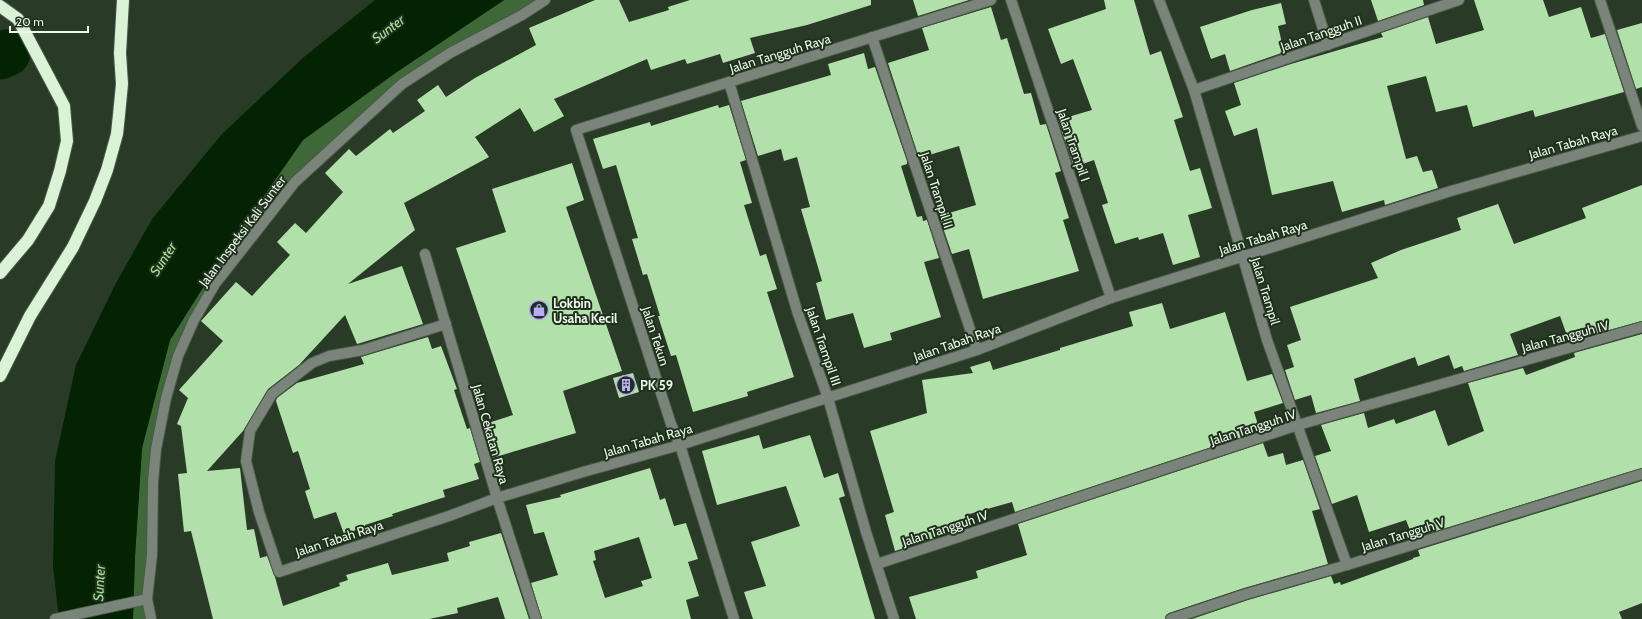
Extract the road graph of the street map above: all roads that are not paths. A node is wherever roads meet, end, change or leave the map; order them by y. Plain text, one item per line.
1 (123, 0) edge
2 (546, 0) edge
3 (991, 0) edge
4 (1012, 0) edge
5 (1159, 0) edge
6 (1314, 0) edge
7 (1458, 0) edge
8 (1600, 0) edge
9 (0, 6) edge
10 (872, 37) junction
11 (1328, 45) junction
12 (729, 82) junction
13 (1194, 90) junction
14 (1642, 126) edge
15 (576, 130) joint
16 (1642, 136) edge
17 (425, 254) dead end
18 (1242, 256) junction
19 (0, 272) edge
20 (1111, 298) junction
21 (446, 324) junction
22 (1642, 327) edge
23 (977, 350) junction
24 (0, 376) edge
25 (828, 398) junction
26 (1298, 426) junction
27 (680, 445) junction
28 (1642, 474) edge
29 (497, 498) junction
30 (877, 564) junction
31 (1347, 565) junction
32 (142, 600) junction
33 (55, 619) edge
34 (151, 619) edge
35 (536, 619) edge
36 (734, 619) edge
37 (894, 619) edge
38 (1171, 619) edge

1 - 24 highway
2 - 32 street, Jalan Inspeksi Kali Sunter
3 - 10 street, Jalan Tangguh Raya
4 - 20 street, Jalan Trampil I
5 - 13 street, Jalan Trampil
6 - 11 street
7 - 11 street, Jalan Tangguh II
8 - 14 street
9 - 19 highway
10 - 12 street, Jalan Tangguh Raya
10 - 23 street, Jalan Trampil II
11 - 13 street, Jalan Tangguh II
12 - 15 street, Jalan Tangguh Raya
12 - 25 street, Jalan Trampil III
13 - 18 street, Jalan Trampil
15 - 27 street, Jalan Tekun
16 - 18 street, Jalan Tabah Raya
17 - 21 street, Jalan Cekatan Raya
18 - 20 street, Jalan Tabah Raya
18 - 26 street, Jalan Trampil
20 - 23 street, Jalan Tabah Raya
21 - 29 street, Jalan Cekatan Raya
21 - 29 street, Jalan Tabah Raya
22 - 26 street, Jalan Tangguh IV
23 - 25 street, Jalan Tabah Raya
25 - 27 street, Jalan Tabah Raya
25 - 30 street, Jalan Trampil III
26 - 30 street, Jalan Tangguh IV
26 - 31 street, Jalan Trampil
27 - 29 street, Jalan Tabah Raya
27 - 36 street, Jalan Tekun
28 - 31 street, Jalan Tangguh V
29 - 35 street, Jalan Cekatan Raya
30 - 37 street, Jalan Trampil III
31 - 38 street, Jalan Tangguh V
32 - 33 street
32 - 34 street, Jalan Inspeksi Kali Sunter

